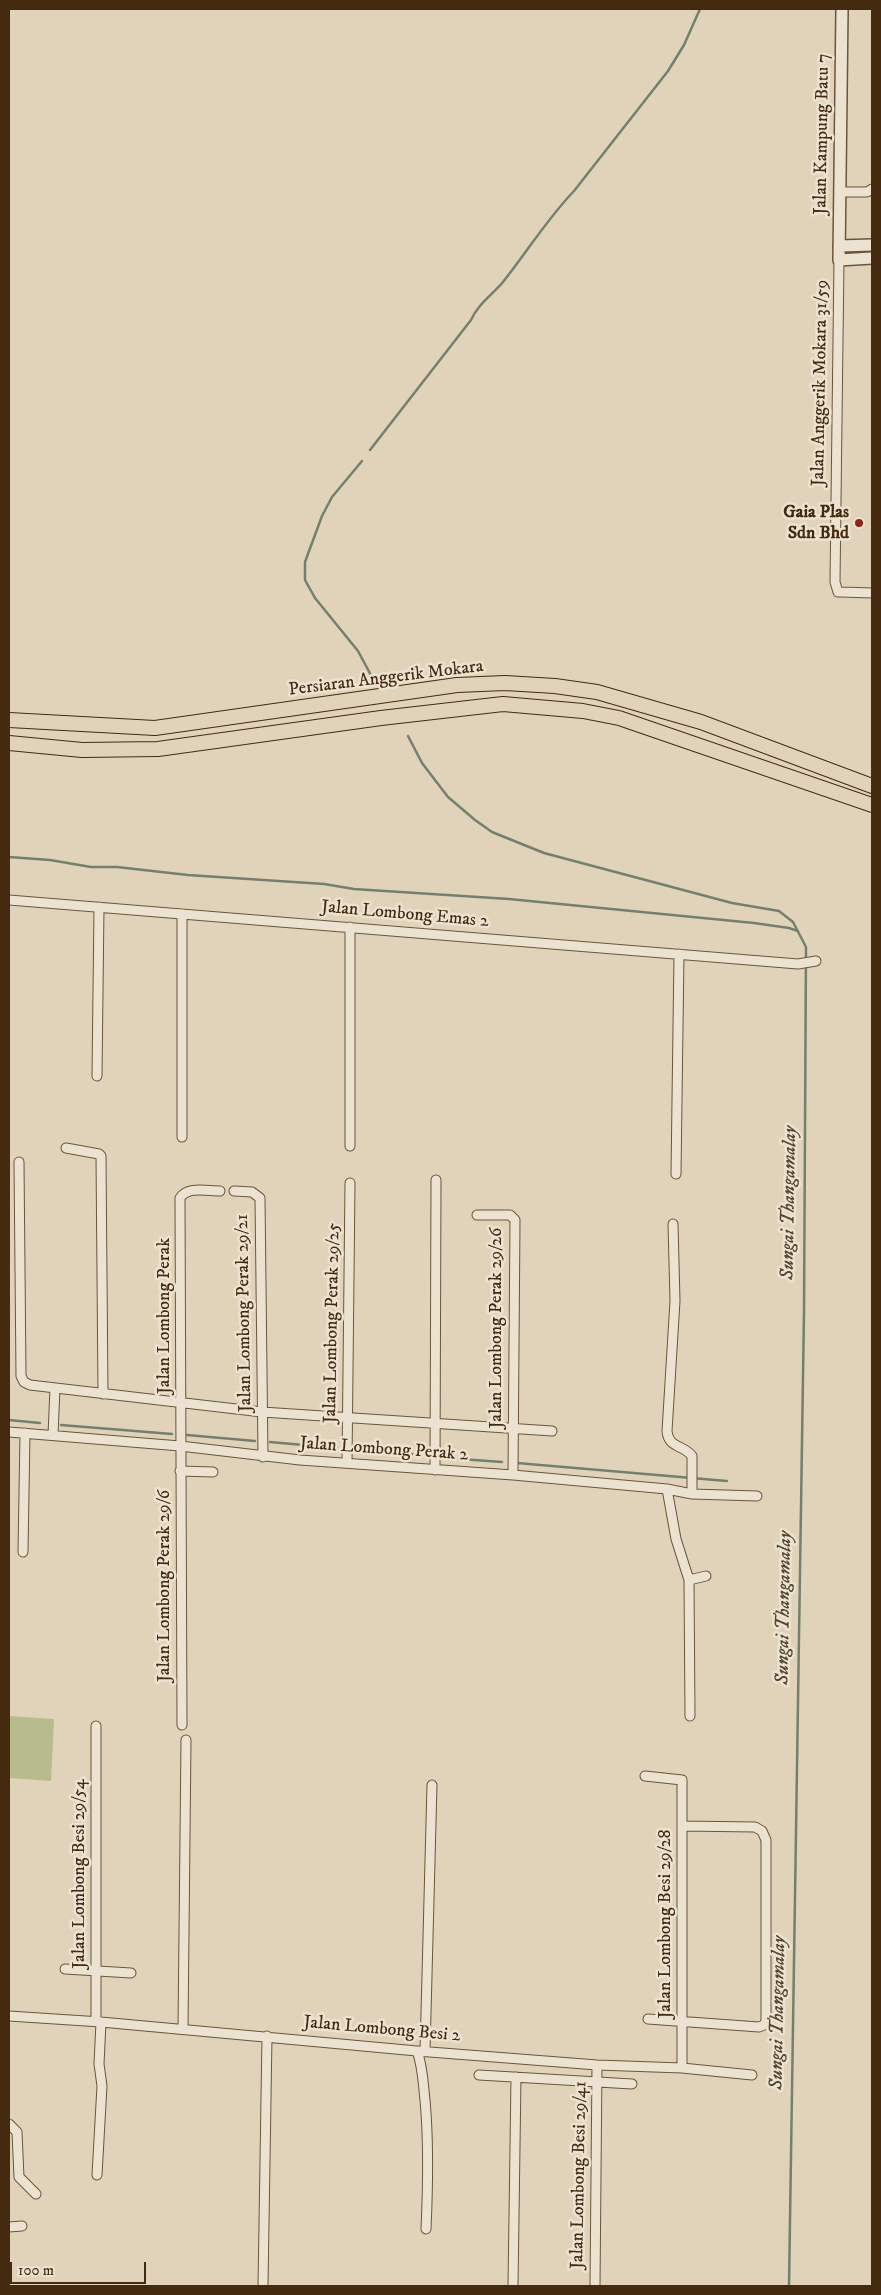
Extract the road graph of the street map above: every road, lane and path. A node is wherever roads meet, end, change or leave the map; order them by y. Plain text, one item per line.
1 (842, 9) edge
2 (872, 188) edge
3 (840, 192) junction
4 (872, 245) edge
5 (839, 246) junction
6 (872, 258) edge
7 (839, 260) junction
8 (872, 593) edge
9 (9, 720) edge
10 (9, 743) edge
11 (872, 786) edge
12 (872, 805) edge
13 (9, 900) edge
14 (99, 907) junction
15 (182, 914) junction
16 (350, 927) junction
17 (679, 954) junction
18 (816, 961) dead end
19 (97, 1076) dead end
20 (182, 1137) dead end
21 (350, 1146) dead end
22 (66, 1148) dead end
23 (19, 1162) dead end
24 (676, 1174) dead end
25 (436, 1180) dead end
26 (350, 1183) dead end
27 (220, 1191) dead end
28 (234, 1191) dead end
29 (476, 1215) dead end
30 (673, 1224) dead end
31 (55, 1388) junction
32 (103, 1394) junction
33 (181, 1403) junction
34 (262, 1412) junction
35 (348, 1418) junction
36 (435, 1424) junction
37 (513, 1429) junction
38 (552, 1431) dead end
39 (9, 1432) edge
40 (25, 1433) junction
41 (53, 1435) junction
42 (180, 1446) junction
43 (263, 1457) junction
44 (347, 1463) junction
45 (435, 1470) junction
46 (180, 1471) junction
47 (213, 1472) dead end
48 (512, 1475) junction
49 (667, 1489) junction
50 (692, 1489) junction
51 (757, 1496) dead end
52 (23, 1552) dead end
53 (706, 1576) dead end
54 (689, 1580) junction
55 (690, 1716) dead end
56 (182, 1725) dead end
57 (96, 1726) dead end
58 (186, 1740) dead end
59 (645, 1776) dead end
60 (432, 1785) dead end
61 (682, 1826) junction
62 (66, 1969) dead end
63 (96, 1971) junction
64 (131, 1974) dead end
65 (9, 2016) edge
66 (648, 2019) dead end
67 (99, 2021) junction
68 (682, 2021) junction
69 (182, 2029) junction
70 (267, 2036) junction
71 (421, 2051) junction
72 (597, 2065) junction
73 (682, 2068) junction
74 (479, 2075) dead end
75 (752, 2075) dead end
76 (516, 2077) junction
77 (597, 2082) junction
78 (632, 2084) dead end
79 (9, 2124) edge
80 (9, 2169) edge
81 (97, 2175) dead end
82 (19, 2177) junction
83 (36, 2194) dead end
84 (22, 2226) dead end
85 (9, 2227) edge
86 (426, 2229) dead end
87 (263, 2286) edge
88 (512, 2286) edge
89 (595, 2286) edge

1 - 3 street, Jalan Kampung Batu 7
2 - 3 street
3 - 5 street, Jalan Kampung Batu 7
4 - 5 street
5 - 7 street, Jalan Kampung Batu 7
6 - 7 street
7 - 8 street, Jalan Anggerik Mokara 31/59
9 - 11 main road, Persiaran Anggerik Mokara
10 - 12 main road
13 - 14 street, Jalan Lombong Emas 2
14 - 15 street, Jalan Lombong Emas 2
14 - 19 street
15 - 16 street, Jalan Lombong Emas 2
15 - 20 street
16 - 17 street, Jalan Lombong Emas 2
16 - 21 street
17 - 18 street, Jalan Lombong Emas 2
17 - 24 street
22 - 32 street
23 - 31 street
25 - 36 street
26 - 35 street, Jalan Lombong Perak 29/25
27 - 33 street, Jalan Lombong Perak
28 - 34 street, Jalan Lombong Perak 29/21
29 - 37 street, Jalan Lombong Perak 29/26
30 - 50 street
31 - 32 street
31 - 41 street
32 - 33 street
33 - 34 street
33 - 42 street, Jalan Lombong Perak
34 - 35 street
34 - 43 street, Jalan Lombong Perak 29/21
35 - 36 street
35 - 44 street, Jalan Lombong Perak 29/25
36 - 37 street
36 - 45 street
37 - 38 street
37 - 48 street, Jalan Lombong Perak 29/26
39 - 40 street, Jalan Lombong Perak 2
40 - 41 street, Jalan Lombong Perak 2
40 - 52 street
41 - 42 street, Jalan Lombong Perak 2
42 - 43 street, Jalan Lombong Perak 2
42 - 46 street, Jalan Lombong Perak 29/6
43 - 44 street, Jalan Lombong Perak 2
44 - 45 street, Jalan Lombong Perak 2
45 - 48 street, Jalan Lombong Perak 2
46 - 47 street
46 - 56 street, Jalan Lombong Perak 29/6
48 - 49 street, Jalan Lombong Perak 2
49 - 50 street, Jalan Lombong Perak 2
49 - 54 street
50 - 51 street, Jalan Lombong Perak 2
53 - 54 street
54 - 55 street
57 - 63 street, Jalan Lombong Besi 29/54
58 - 69 street
59 - 61 street, Jalan Lombong Besi 29/28
60 - 71 street
61 - 68 street, Jalan Lombong Besi 29/28
61 - 68 street
62 - 63 street
63 - 64 street
63 - 67 street, Jalan Lombong Besi 29/54
65 - 67 street, Jalan Lombong Besi 2
66 - 68 street
67 - 69 street, Jalan Lombong Besi 2
67 - 81 street, Jalan Lombong Besi 29/54
68 - 73 street, Jalan Lombong Besi 29/28
69 - 70 street, Jalan Lombong Besi 2
70 - 71 street, Jalan Lombong Besi 2
70 - 87 street
71 - 72 street, Jalan Lombong Besi 2
71 - 86 street
72 - 73 street, Jalan Lombong Besi 2
72 - 77 street, Jalan Lombong Besi 29/41
73 - 75 street, Jalan Lombong Besi 2
74 - 76 street
76 - 77 street
76 - 88 street
77 - 78 street
77 - 89 street, Jalan Lombong Besi 29/41
79 - 82 street
80 - 82 street
82 - 83 street
84 - 85 street

